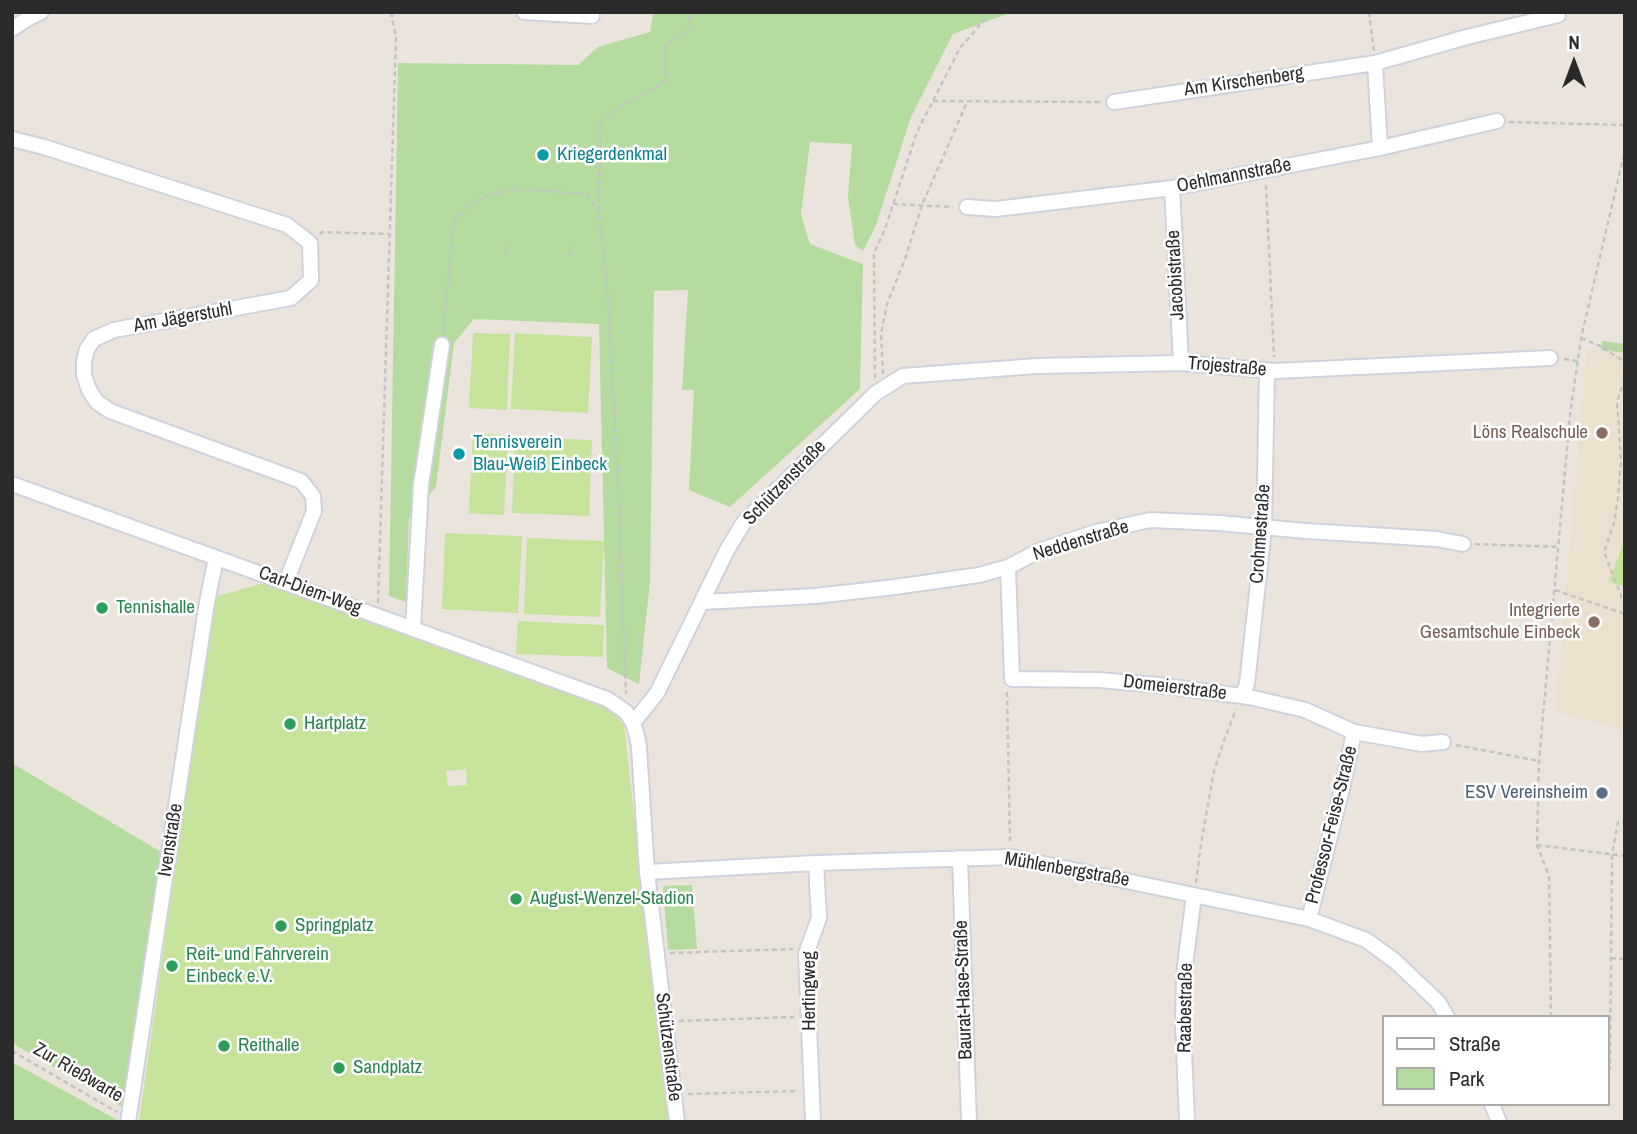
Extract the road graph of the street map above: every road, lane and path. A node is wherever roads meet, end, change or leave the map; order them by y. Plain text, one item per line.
1 (41, 12) edge
2 (391, 12) edge
3 (524, 12) edge
4 (690, 12) edge
5 (991, 12) edge
6 (1369, 12) edge
7 (1558, 15) dead end
8 (592, 16) dead end
9 (12, 29) edge
10 (1375, 63) junction
11 (933, 101) junction
12 (967, 102) junction
13 (1114, 102) joint
14 (1497, 121) joint
15 (1625, 125) edge
16 (12, 139) edge
17 (1380, 148) junction
18 (1625, 150) edge
19 (1265, 170) junction
20 (1172, 188) junction
21 (893, 204) junction
22 (922, 205) junction
23 (967, 207) joint
24 (599, 210) junction
25 (390, 234) junction
26 (310, 243) junction
27 (506, 243) dead end
28 (570, 246) dead end
29 (506, 254) dead end
30 (570, 256) dead end
31 (1581, 338) junction
32 (442, 345) joint
33 (1600, 346) junction
34 (1625, 349) edge
35 (1557, 358) joint
36 (1578, 360) junction
37 (1625, 362) edge
38 (1181, 363) junction
39 (1271, 371) junction
40 (903, 376) joint
41 (1625, 379) edge
42 (880, 390) junction
43 (12, 484) edge
44 (1264, 528) junction
45 (1463, 544) joint
46 (1559, 547) junction
47 (216, 558) junction
48 (1008, 567) junction
49 (286, 582) junction
50 (1555, 590) junction
51 (702, 601) junction
52 (1625, 606) edge
53 (1625, 614) edge
54 (377, 615) junction
55 (413, 628) junction
56 (1012, 679) junction
57 (1242, 696) junction
58 (629, 717) junction
59 (1354, 732) junction
60 (1443, 742) joint
61 (1539, 761) junction
62 (1625, 823) edge
63 (1537, 845) junction
64 (1612, 854) junction
65 (1625, 856) edge
66 (1011, 857) junction
67 (960, 858) junction
68 (816, 863) junction
69 (647, 872) junction
70 (1194, 895) junction
71 (1309, 919) junction
72 (808, 948) junction
73 (656, 953) junction
74 (1611, 958) junction
75 (1625, 959) edge
76 (1446, 1015) edge
77 (1551, 1015) edge
78 (809, 1017) junction
79 (665, 1022) junction
80 (12, 1051) edge
81 (1609, 1069) edge
82 (812, 1090) junction
83 (674, 1094) junction
84 (128, 1121) edge
85 (677, 1122) edge
86 (813, 1122) edge
87 (969, 1122) edge
88 (1187, 1122) edge

1 - 9 street
2 - 25 path
3 - 8 street
4 - 24 path
5 - 11 path
6 - 10 path
7 - 10 street, Am Kirschenberg
10 - 13 street, Am Kirschenberg
10 - 17 street
11 - 12 path
11 - 21 path
12 - 13 path
12 - 22 path
14 - 15 path
14 - 17 street, Oehlmannstraße
16 - 26 street
17 - 19 street, Oehlmannstraße
18 - 31 path
19 - 20 street, Oehlmannstraße
19 - 39 path
20 - 23 street, Oehlmannstraße
20 - 38 street, Jacobistraße
21 - 22 path
21 - 42 path
22 - 23 path
22 - 42 path
24 - 32 path
24 - 58 path
25 - 26 path
25 - 54 path
26 - 49 street, Am Jägerstuhl
27 - 29 path
28 - 30 path
31 - 33 path
31 - 36 path
32 - 55 street
33 - 34 path
33 - 37 path
35 - 36 path
35 - 39 street, Trojestraße
36 - 46 path
38 - 39 street, Trojestraße
38 - 40 street, Trojestraße
39 - 44 street, Crohmestraße
40 - 42 street, Schützenstraße
41 - 52 path
42 - 51 street, Schützenstraße
43 - 47 street, Carl-Diem-Weg
44 - 45 street, Neddenstraße
44 - 48 street, Neddenstraße
44 - 57 street, Crohmestraße
45 - 46 path
46 - 50 path
47 - 49 street, Carl-Diem-Weg
47 - 84 street, Ivenstraße
48 - 51 street, Neddenstraße
48 - 56 street
49 - 54 street, Carl-Diem-Weg
50 - 53 path
50 - 61 path
51 - 58 street, Schützenstraße
54 - 55 street, Carl-Diem-Weg
55 - 58 street, Carl-Diem-Weg
56 - 57 street, Domeierstraße
56 - 66 path
57 - 59 street, Domeierstraße
57 - 70 path
58 - 69 street, Schützenstraße
59 - 60 street, Domeierstraße
59 - 71 street, Professor-Feise-Straße
60 - 61 path
61 - 63 path
62 - 64 path
63 - 64 path
63 - 77 path
64 - 65 path
64 - 74 path
66 - 67 street, Mühlenbergstraße
66 - 70 street, Mühlenbergstraße
67 - 68 street, Mühlenbergstraße
67 - 87 street, Baurat-Hase-Straße
68 - 69 street, Mühlenbergstraße
68 - 72 street, Hertingweg
69 - 73 street, Schützenstraße
70 - 71 street, Mühlenbergstraße
70 - 88 street, Raabestraße
71 - 76 street, Mühlenbergstraße
72 - 73 path
72 - 78 street, Hertingweg
73 - 79 street, Schützenstraße
74 - 75 path
74 - 81 path
78 - 79 path
78 - 82 street, Hertingweg
79 - 83 street, Schützenstraße
80 - 84 path, Zur Rießwarte
82 - 83 path
82 - 86 street, Hertingweg
83 - 85 street, Schützenstraße

